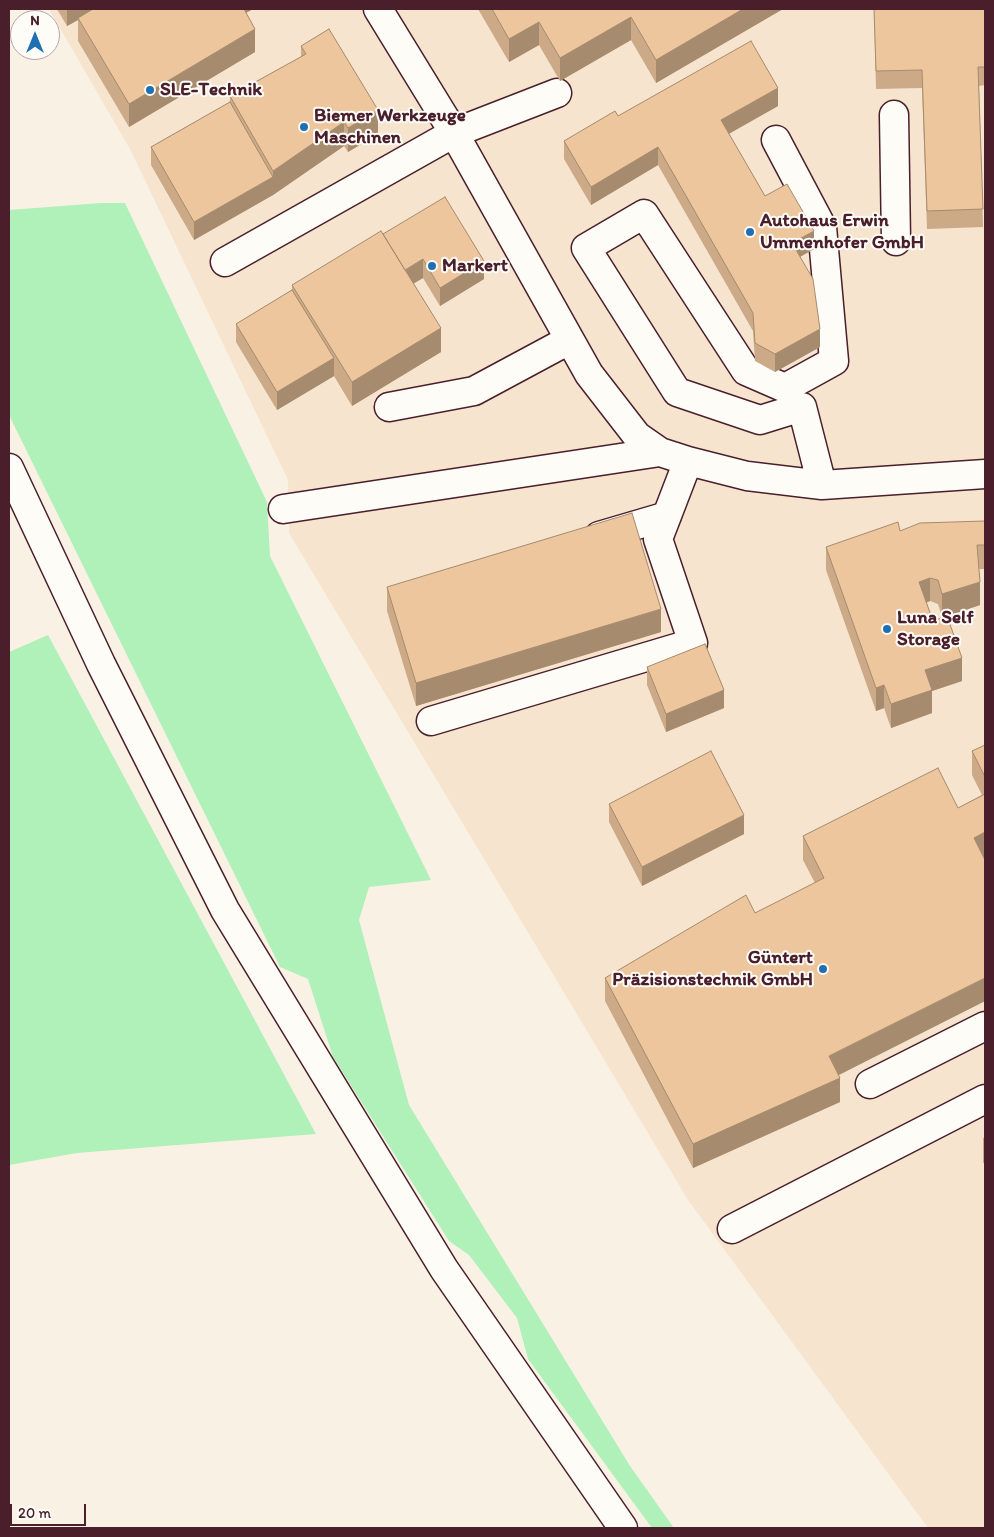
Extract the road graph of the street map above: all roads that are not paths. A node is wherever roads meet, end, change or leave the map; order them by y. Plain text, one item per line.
1 (378, 9) edge
2 (557, 93) dead end
3 (894, 115) dead end
4 (454, 133) junction
5 (776, 140) dead end
6 (896, 241) dead end
7 (225, 262) dead end
8 (569, 340) junction
9 (800, 394) junction
10 (389, 407) dead end
11 (660, 452) junction
12 (688, 461) junction
13 (9, 468) edge
14 (985, 474) edge
15 (822, 485) junction
16 (284, 509) dead end
17 (667, 516) junction
18 (573, 543) edge
19 (431, 722) dead end
20 (985, 1026) edge
21 (870, 1084) dead end
22 (985, 1099) edge
23 (732, 1229) dead end
24 (623, 1528) edge

1 - 4 main road
2 - 4 main road
3 - 6 main road
4 - 7 main road
4 - 8 main road
5 - 9 main road
8 - 10 main road
8 - 11 main road
9 - 9 main road
9 - 15 main road
11 - 12 main road
11 - 16 main road
12 - 15 main road
12 - 17 main road
13 - 24 main road
14 - 15 main road
17 - 18 main road
17 - 19 main road
20 - 21 main road
22 - 23 main road

